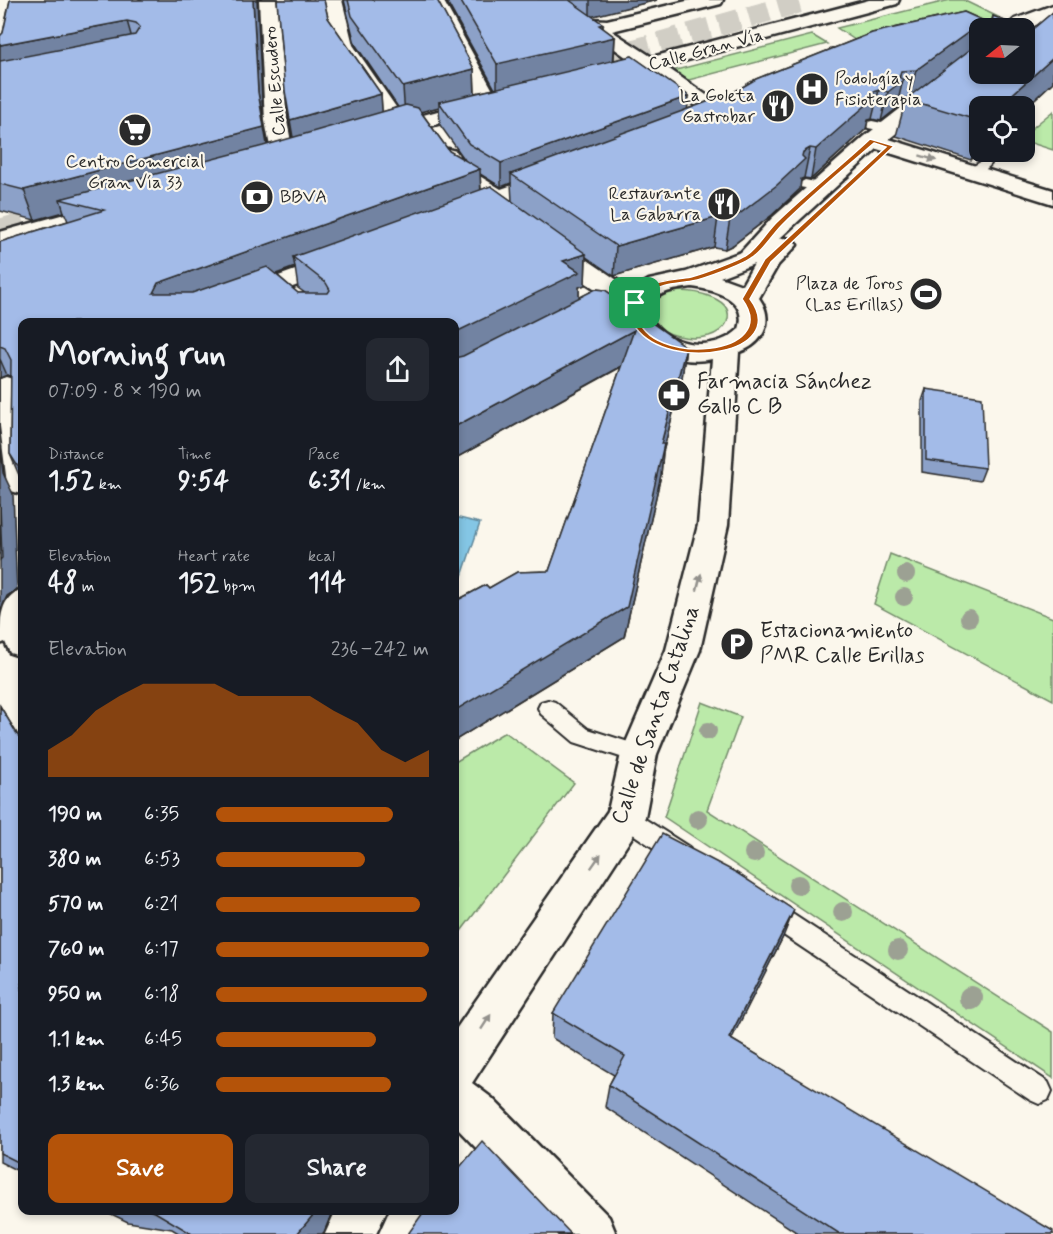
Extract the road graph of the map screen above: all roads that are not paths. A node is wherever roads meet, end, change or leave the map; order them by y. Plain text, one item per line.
1 (268, 0) edge
2 (333, 0) edge
3 (434, 0) edge
4 (549, 0) edge
5 (714, 0) edge
6 (890, 0) edge
7 (1049, 13) edge
8 (583, 23) junction
9 (1035, 28) edge
10 (969, 63) edge
11 (649, 65) junction
12 (969, 79) edge
13 (590, 80) edge
14 (512, 98) edge
15 (490, 103) junction
16 (712, 118) edge
17 (404, 126) junction
18 (881, 135) junction
19 (368, 137) edge
20 (304, 156) edge
21 (575, 170) edge
22 (1053, 197) edge
23 (135, 202) edge
24 (503, 213) junction
25 (0, 239) edge
26 (362, 253) edge
27 (692, 279) junction
28 (276, 285) junction
29 (746, 299) junction
30 (298, 303) edge
31 (634, 307) junction
32 (600, 310) edge
33 (187, 318) edge
34 (726, 348) junction
35 (10, 385) edge
36 (18, 456) edge
37 (18, 607) edge
38 (0, 632) edge
39 (548, 708) dead end
40 (639, 754) junction
41 (626, 817) junction
42 (695, 863) edge
43 (744, 896) edge
44 (459, 1063) edge
45 (1039, 1090) dead end
46 (459, 1101) edge
47 (361, 1215) edge
48 (348, 1234) edge
49 (592, 1234) edge

1 - 20 street, Calle Escudero
2 - 17 street
3 - 15 street
4 - 8 street
5 - 8 street
6 - 11 street, Calle Gran Vía
7 - 9 street
8 - 11 street
10 - 18 street
11 - 13 street, Calle Gran Vía
11 - 16 street
12 - 18 street
14 - 15 street
15 - 17 street
17 - 19 street
17 - 24 street
18 -> 22 street
18 - 27 street
18 - 29 street
21 - 24 street
23 - 25 street
24 - 31 street
26 - 28 street
27 - 29 street
27 - 31 street
28 - 30 street
28 - 33 street
29 - 34 street
31 - 32 street
31 - 34 street
40 -> 34 street, Calle de Santa Catalina
35 - 36 street
37 - 38 street
39 - 40 lane
40 - 41 street, Calle de Santa Catalina
41 - 42 lane
44 -> 41 street, Calle de Santa Catalina
43 - 45 lane
46 - 49 street
47 - 48 street

